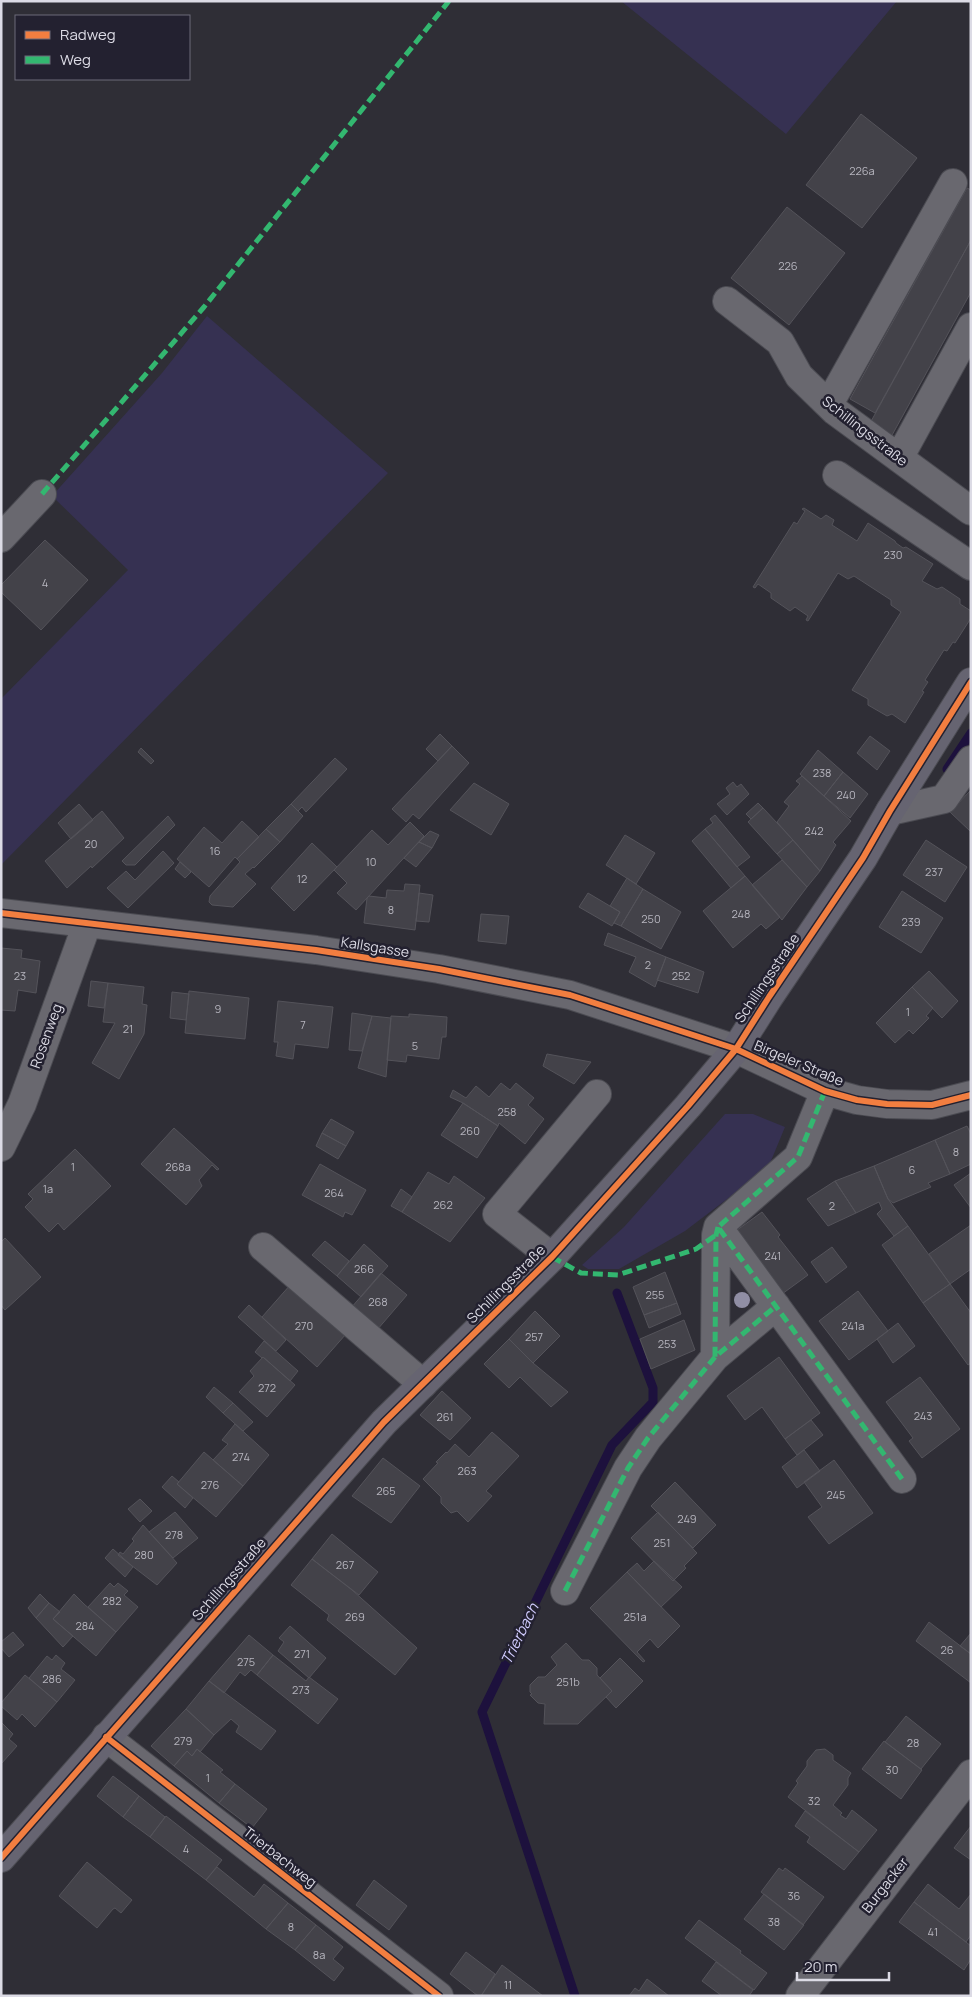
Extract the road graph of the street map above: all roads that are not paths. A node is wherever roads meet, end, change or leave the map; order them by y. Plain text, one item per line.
1 (953, 183) dead end
2 (727, 300) dead end
3 (971, 327) edge
4 (829, 404) junction
5 (899, 458) junction
6 (837, 475) dead end
7 (42, 494) dead end
8 (971, 511) edge
9 (1, 538) edge
10 (971, 566) edge
11 (971, 682) edge
12 (971, 760) edge
13 (890, 811) junction
14 (1, 913) edge
15 (87, 924) junction
16 (736, 1049) junction
17 (825, 1091) junction
18 (597, 1094) dead end
19 (971, 1095) edge
20 (3, 1142) edge
21 (710, 1237) junction
22 (263, 1246) dead end
23 (552, 1257) junction
24 (776, 1306) junction
25 (715, 1357) junction
26 (422, 1384) junction
27 (902, 1479) dead end
28 (565, 1591) dead end
29 (106, 1737) junction
30 (971, 1774) edge
31 (1, 1858) edge
32 (439, 1996) edge
33 (800, 1996) edge

1 - 4 street
2 - 4 street, Schillingsstraße
3 - 5 street
4 - 5 street, Schillingsstraße
5 - 8 street, Schillingsstraße
6 - 10 street
7 - 9 street
11 - 13 main road, Schillingsstraße
12 - 13 street
13 - 16 main road, Schillingsstraße
14 - 15 street, Kallsgasse
15 - 16 street, Kallsgasse
15 - 20 street, Rosenweg
16 - 17 street, Birgeler Straße
16 - 23 main road, Schillingsstraße
17 - 19 street, Birgeler Straße
17 - 21 street
18 - 23 street
21 - 24 street
21 - 25 street
22 - 26 street
23 - 26 main road, Schillingsstraße
24 - 25 street
24 - 27 street
25 - 28 street
26 - 29 main road, Schillingsstraße
29 - 31 main road, Schillingsstraße
29 - 32 street, Trierbachweg
30 - 33 street, Burgacker

